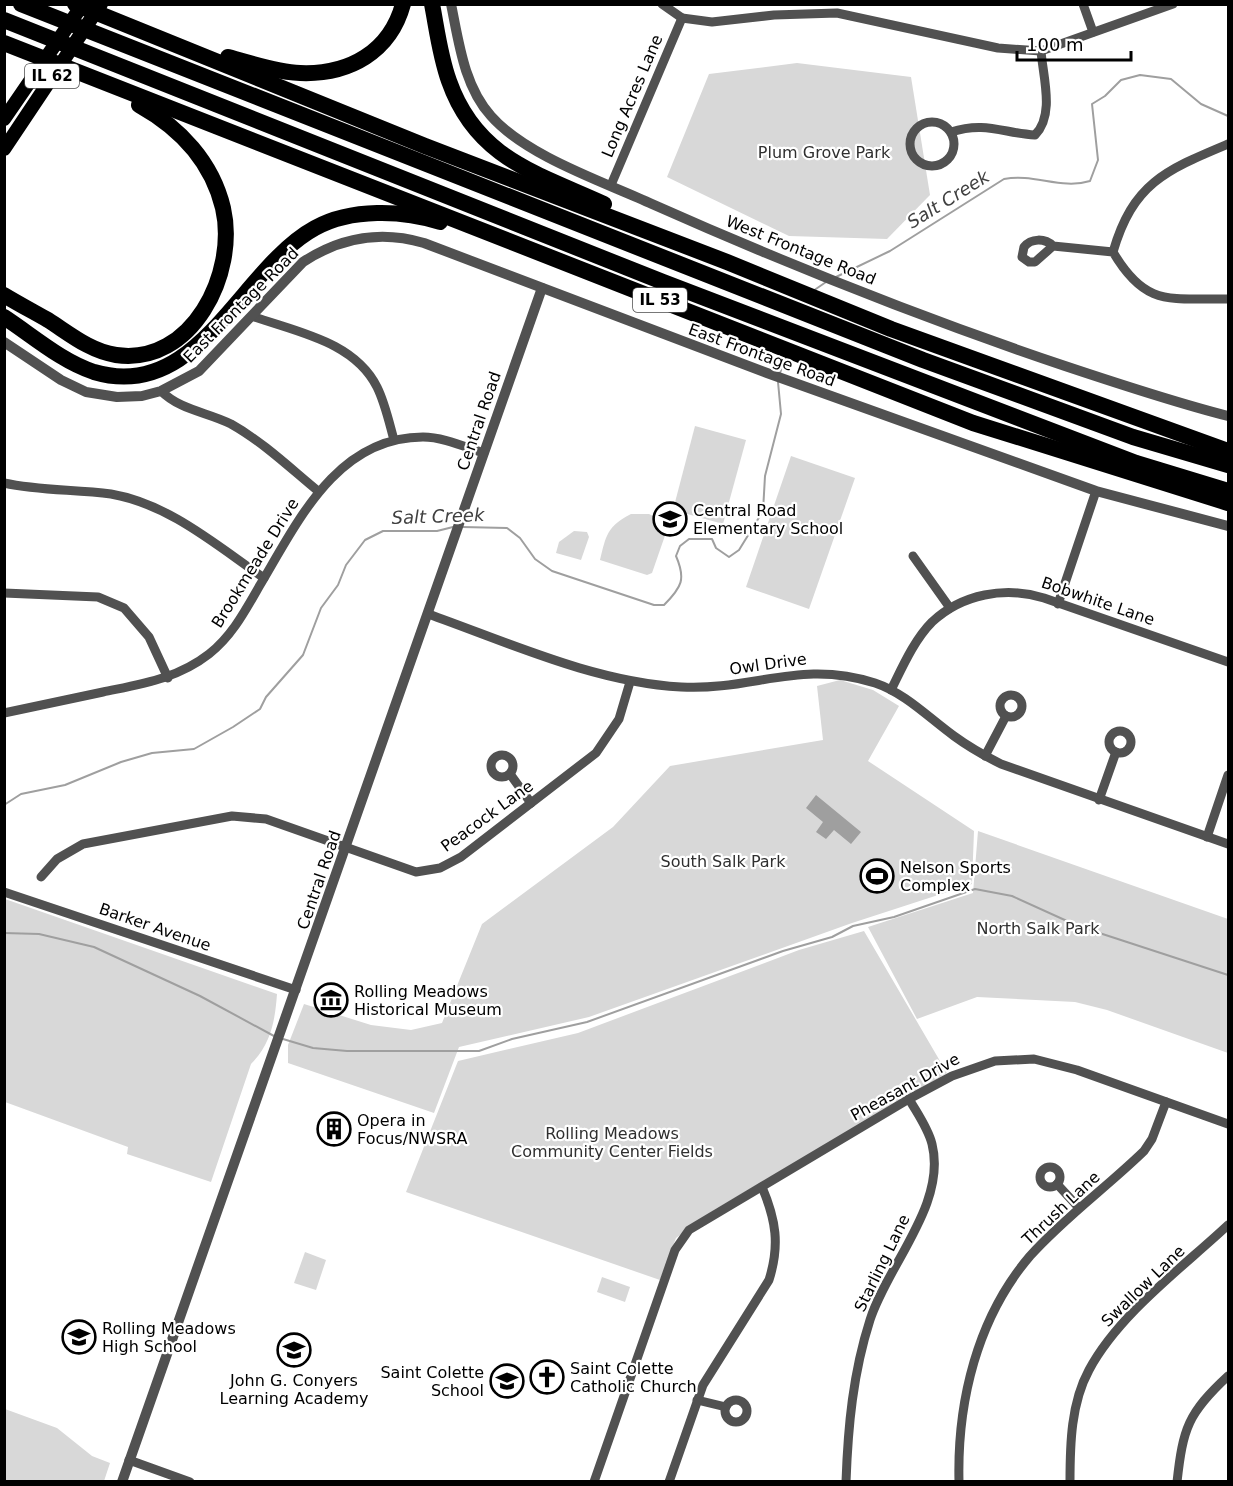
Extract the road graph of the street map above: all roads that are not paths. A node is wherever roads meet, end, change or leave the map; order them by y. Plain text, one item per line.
1 (21, 4) edge
2 (75, 4) edge
3 (83, 4) edge
4 (101, 4) edge
5 (403, 4) edge
6 (432, 4) edge
7 (452, 4) edge
8 (662, 4) edge
9 (772, 4) edge
10 (1083, 4) edge
11 (1173, 4) edge
12 (774, 15) junction
13 (682, 18) junction
14 (4, 20) edge
15 (1093, 32) junction
16 (4, 43) edge
17 (171, 44) junction
18 (1041, 51) junction
19 (97, 81) junction
20 (4, 119) edge
21 (951, 132) junction
22 (1228, 144) edge
23 (4, 149) edge
24 (611, 185) junction
25 (1053, 246) dead end
26 (1113, 252) junction
27 (544, 255) junction
28 (727, 262) junction
29 (4, 285) edge
30 (542, 288) junction
31 (4, 295) edge
32 (1228, 299) edge
33 (252, 316) junction
34 (4, 317) edge
35 (49, 321) junction
36 (4, 342) edge
37 (161, 391) junction
38 (1228, 416) edge
39 (394, 440) junction
40 (1228, 450) edge
41 (484, 453) junction
42 (1228, 465) edge
43 (4, 483) edge
44 (318, 491) junction
45 (1096, 491) junction
46 (1228, 491) edge
47 (1228, 503) edge
48 (1228, 526) edge
49 (913, 556) dead end
50 (264, 578) junction
51 (4, 592) edge
52 (1058, 604) junction
53 (950, 608) junction
54 (428, 614) junction
55 (1228, 662) edge
56 (168, 678) junction
57 (630, 682) junction
58 (891, 690) junction
59 (4, 713) edge
60 (1006, 716) dead end
61 (1116, 752) dead end
62 (985, 756) junction
63 (510, 774) dead end
64 (1228, 775) edge
65 (1099, 800) junction
66 (531, 803) junction
67 (1207, 837) junction
68 (1228, 844) edge
69 (346, 848) junction
70 (41, 878) dead end
71 (4, 892) edge
72 (296, 990) junction
73 (909, 1099) junction
74 (1166, 1102) junction
75 (1228, 1125) edge
76 (1057, 1184) dead end
77 (762, 1187) junction
78 (1079, 1208) junction
79 (1228, 1225) edge
80 (1228, 1376) edge
81 (697, 1400) junction
82 (726, 1407) dead end
83 (129, 1460) junction
84 (122, 1482) edge
85 (190, 1482) edge
86 (594, 1482) edge
87 (669, 1482) edge
88 (846, 1482) edge
89 (959, 1482) edge
90 (1070, 1482) edge
91 (1177, 1482) edge

1 - 42 highway, IL 53
2 - 17 highway
3 - 20 main road, IL 62
4 - 23 main road, IL 62
5 - 17 highway
6 - 28 highway
7 - 24 street, West Frontage Road
8 - 13 street
9 - 12 street
10 - 15 street
11 - 15 street
12 - 13 street
12 - 18 street
13 - 24 street, Long Acres Lane
14 - 46 highway, IL 53
15 - 18 street
16 - 19 highway, IL 53
17 - 28 highway
18 - 21 street
19 - 27 highway, IL 53
19 - 35 highway
21 - 21 street
22 - 26 street
24 - 38 street, West Frontage Road
25 - 26 street
26 - 32 street
27 - 34 highway
27 - 47 highway, IL 53
28 - 40 highway
29 - 35 highway
30 - 33 street, East Frontage Road
30 - 41 street, Central Road
30 - 45 street, East Frontage Road
31 - 35 highway
33 - 37 street, East Frontage Road
33 - 39 street
36 - 37 street, East Frontage Road
37 - 44 street
39 - 41 street, Brookmeade Drive
39 - 44 street, Brookmeade Drive
41 - 54 street, Central Road
43 - 50 street
44 - 50 street, Brookmeade Drive
45 - 48 street, East Frontage Road
45 - 52 street
49 - 53 street
50 - 56 street, Brookmeade Drive
51 - 56 street
52 - 53 street, Bobwhite Lane
52 - 55 street, Bobwhite Lane
53 - 58 street, Bobwhite Lane
54 - 57 street, Owl Drive
54 - 69 street, Central Road
56 - 59 street, Brookmeade Drive
57 - 58 street, Owl Drive
57 - 66 street, Peacock Lane
58 - 62 street, Owl Drive
60 - 62 street
61 - 65 street
62 - 65 street, Owl Drive
63 - 66 street
64 - 67 street
65 - 67 street, Owl Drive
66 - 69 street, Peacock Lane
67 - 68 street, Owl Drive
69 - 70 street, Peacock Lane
69 - 72 street, Central Road
71 - 72 street, Barker Avenue
72 - 83 street, Central Road
73 - 74 street, Pheasant Drive
73 - 77 street, Pheasant Drive
73 - 88 street, Starling Lane
74 - 75 street, Pheasant Drive
74 - 78 street, Thrush Lane
76 - 78 street
77 - 81 street
77 - 86 street, Pheasant Drive
78 - 89 street, Thrush Lane
79 - 90 street, Swallow Lane
80 - 91 street
81 - 82 street
81 - 87 street
83 - 84 street, Central Road
83 - 85 street

